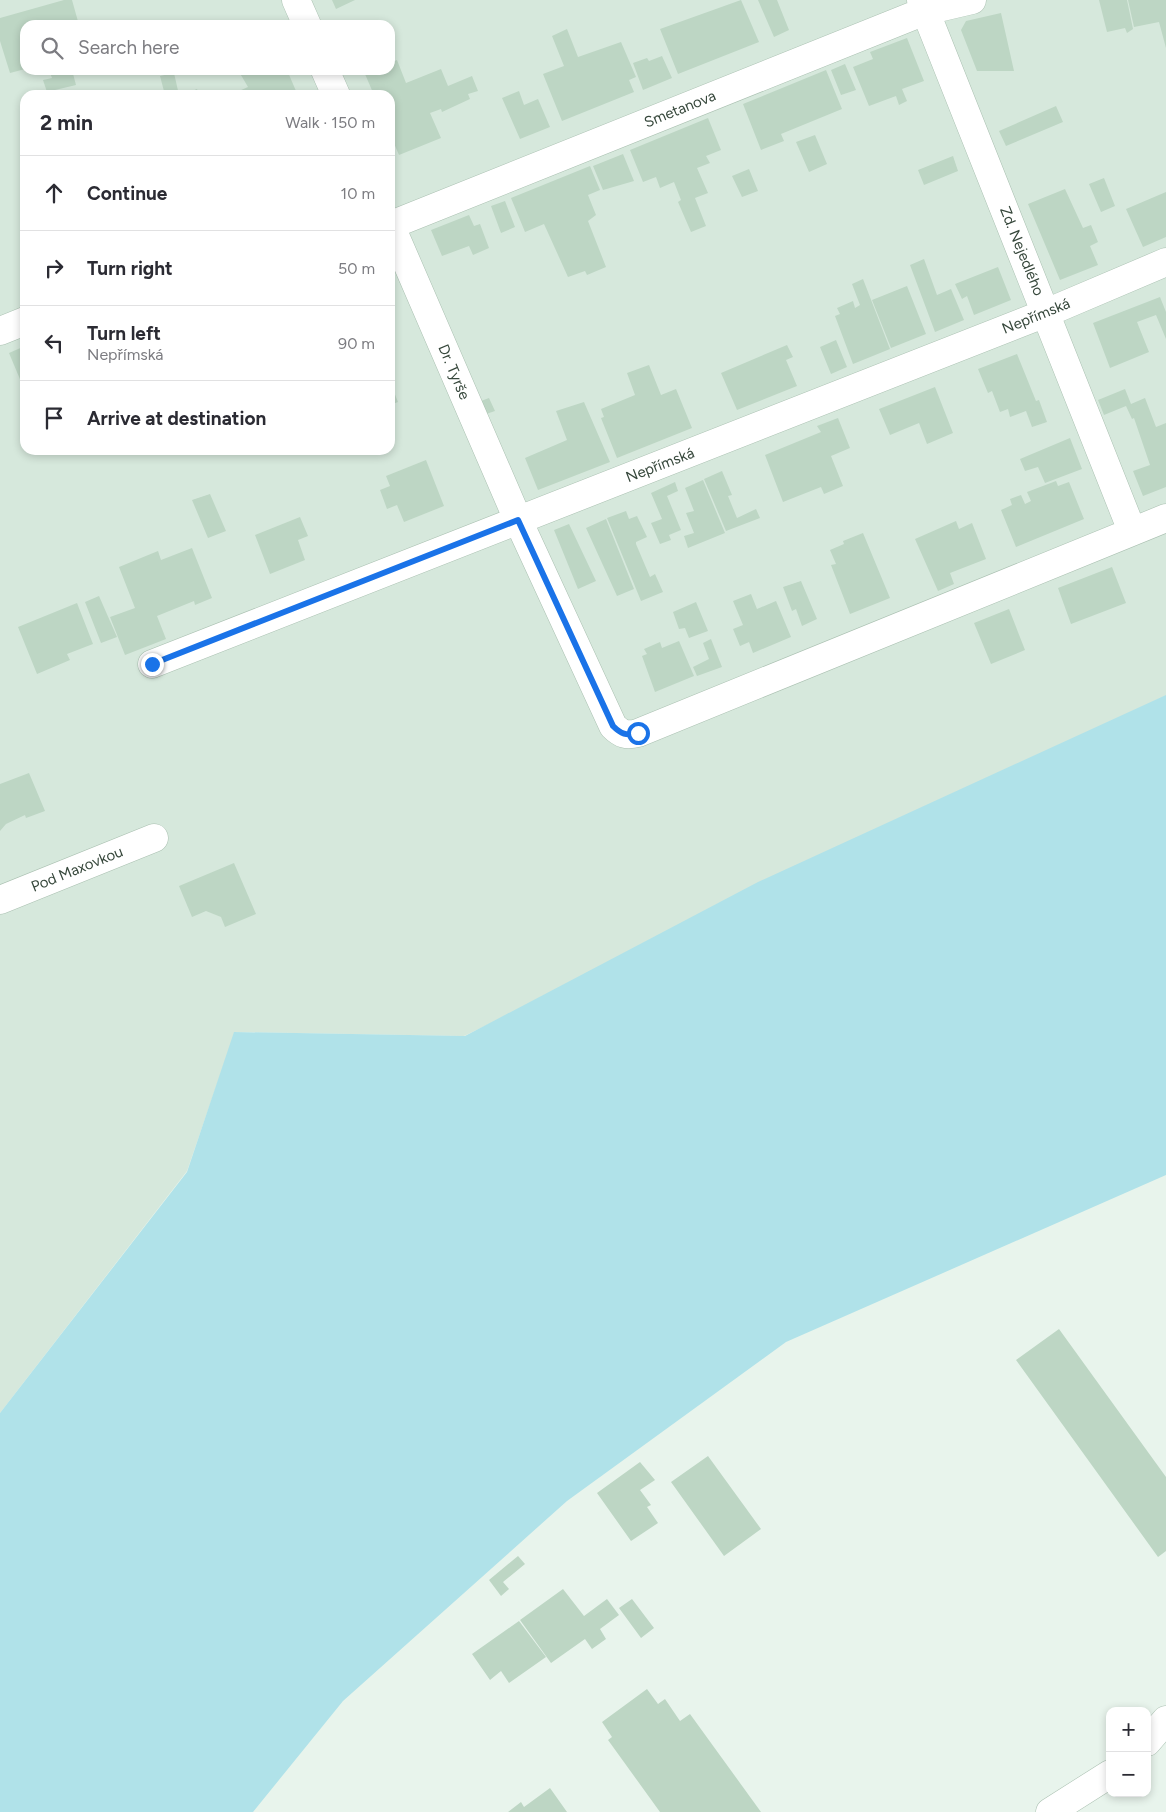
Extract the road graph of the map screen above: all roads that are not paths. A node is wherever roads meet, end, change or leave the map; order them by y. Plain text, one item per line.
1 (296, 0) edge
2 (972, 0) edge
3 (923, 5) edge
4 (304, 20) edge
5 (327, 75) edge
6 (334, 90) edge
7 (395, 222) edge
8 (395, 236) edge
9 (1166, 262) edge
10 (1046, 313) junction
11 (20, 323) edge
12 (0, 331) edge
13 (1166, 518) edge
14 (518, 520) junction
15 (1132, 531) junction
16 (152, 664) dead end
17 (154, 838) dead end
18 (0, 900) edge
19 (1166, 1720) edge
20 (1151, 1737) edge
21 (1106, 1777) edge
22 (1050, 1812) edge

1 - 4 street
2 - 3 street, Smetanova
3 - 7 street, Smetanova
3 - 10 street, Zd. Nejedlého
5 - 6 street
8 - 14 street, Dr. Tyrše
9 - 10 street, Nepřímská
10 - 14 street, Nepřímská
10 - 15 street, Zd. Nejedlého
11 - 12 street
13 - 15 street
14 - 15 street, Dr. Tyrše
14 - 16 street, Nepřímská
17 - 18 street, Pod Maxovkou
19 - 20 street
21 - 22 street

